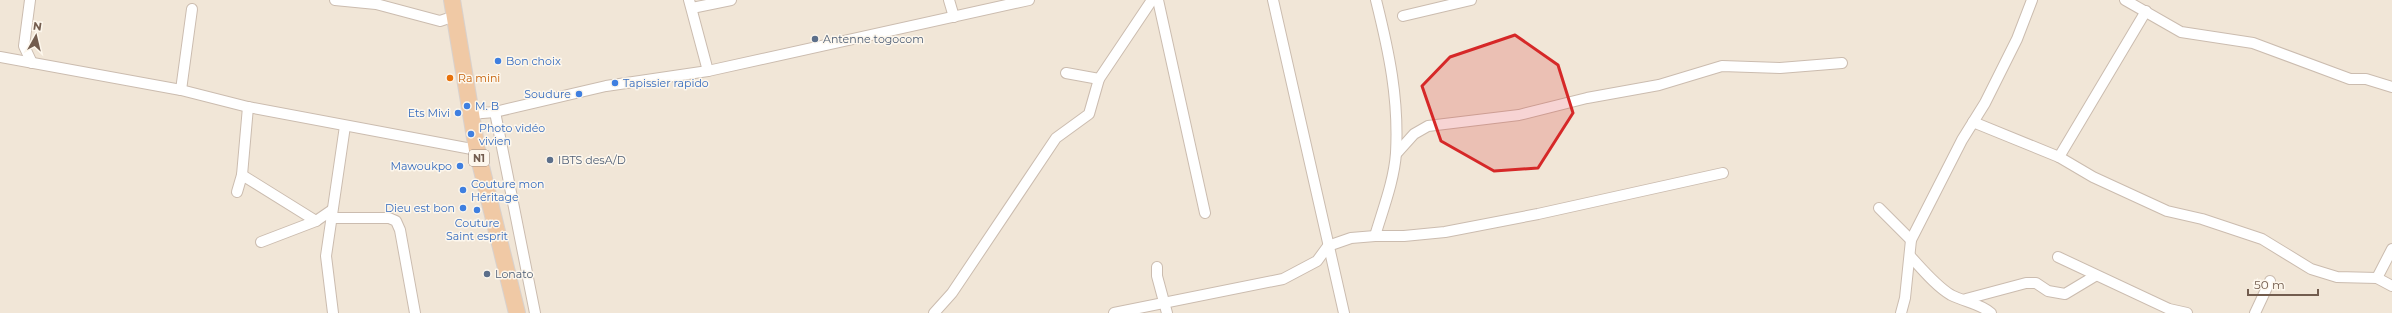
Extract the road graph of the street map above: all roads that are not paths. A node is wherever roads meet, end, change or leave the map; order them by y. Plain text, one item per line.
1 (30, 0) edge
2 (335, 0) edge
3 (452, 0) edge
4 (731, 0) edge
5 (949, 0) edge
6 (1029, 0) edge
7 (1152, 0) edge
8 (1158, 0) edge
9 (1274, 0) edge
10 (1376, 0) edge
11 (1471, 0) edge
12 (2032, 0) edge
13 (2125, 0) edge
14 (691, 4) edge
15 (192, 9) dead end
16 (2146, 11) junction
17 (455, 16) junction
18 (1403, 16) dead end
19 (954, 17) junction
20 (0, 57) edge
21 (32, 63) junction
22 (1842, 64) dead end
23 (708, 71) junction
24 (1066, 73) dead end
25 (1099, 79) junction
26 (2392, 87) edge
27 (181, 90) junction
28 (248, 107) junction
29 (495, 112) junction
30 (470, 114) junction
31 (1973, 122) junction
32 (345, 126) junction
33 (477, 150) junction
34 (1396, 154) junction
35 (2058, 157) junction
36 (1723, 174) dead end
37 (242, 175) junction
38 (237, 192) dead end
39 (1879, 208) dead end
40 (1205, 213) dead end
41 (332, 214) junction
42 (316, 221) junction
43 (1374, 236) junction
44 (1911, 240) junction
45 (262, 242) dead end
46 (1328, 246) junction
47 (2392, 249) edge
48 (1910, 256) junction
49 (2058, 257) dead end
50 (1158, 267) dead end
51 (2095, 276) junction
52 (2377, 278) junction
53 (2270, 281) dead end
54 (2392, 286) edge
55 (1966, 300) junction
56 (1166, 308) edge
57 (516, 309) edge
58 (535, 312) edge
59 (333, 313) edge
60 (415, 313) edge
61 (934, 313) edge
62 (1114, 313) edge
63 (1344, 313) edge
64 (1900, 313) edge
65 (1991, 313) edge
66 (2187, 313) edge
67 (2255, 313) edge

1 - 21 street
2 - 17 street
3 - 17 highway, N1
4 - 14 street
5 - 19 street
6 - 19 street
7 - 25 street
8 - 40 street
9 - 46 street
10 - 34 street
11 - 18 street
12 - 31 street
13 - 16 street
14 - 23 street
15 - 27 street
16 - 26 street
16 - 35 street
17 - 30 highway, N1
19 - 23 street
20 - 21 street
21 - 27 street
22 - 34 street
23 - 29 street
24 - 25 street
25 - 61 street
27 - 28 street
28 - 32 street
28 - 37 street
29 - 30 street
29 - 58 street
30 - 33 highway, N1
31 - 35 street
31 - 44 street
32 - 33 street
32 - 41 street
33 - 57 highway, N1
34 - 43 street
35 - 52 street
36 - 43 street
37 - 38 street
37 - 42 street
39 - 44 street
41 - 42 street
41 - 59 street
41 - 60 street
42 - 45 street
43 - 46 street
44 - 48 street
46 - 56 street
46 - 63 street
47 - 52 street
48 - 55 street
48 - 64 street
49 - 51 street
50 - 56 street
51 - 55 street
51 - 66 street
52 - 54 street
53 - 67 street
55 - 65 street
56 - 62 street
57 - 58 street

